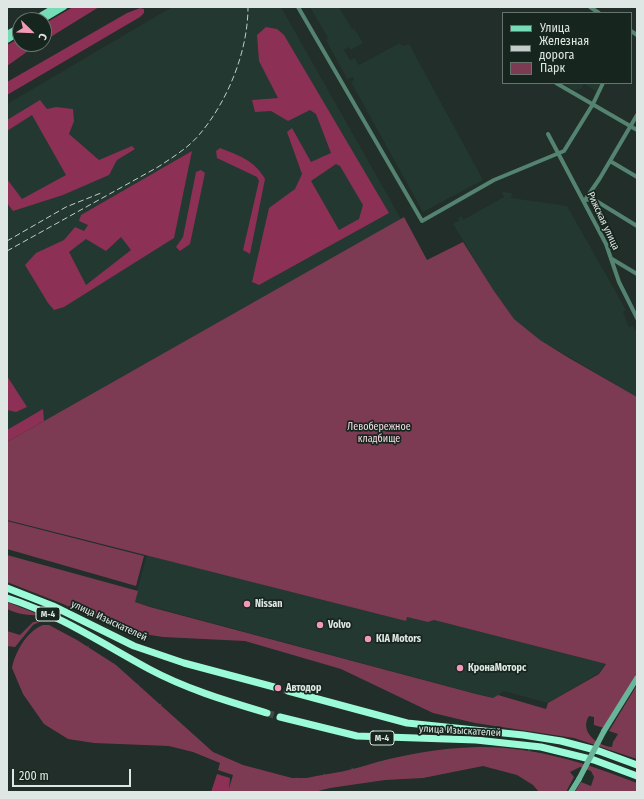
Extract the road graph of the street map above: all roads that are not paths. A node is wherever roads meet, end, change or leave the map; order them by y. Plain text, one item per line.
1 (64, 7) edge
2 (298, 7) edge
3 (52, 14) edge
4 (558, 84) edge
5 (603, 84) edge
6 (593, 104) junction
7 (637, 114) edge
8 (630, 126) junction
9 (637, 130) edge
10 (548, 134) dead end
11 (560, 153) junction
12 (610, 161) junction
13 (637, 177) edge
14 (585, 200) junction
15 (637, 226) edge
16 (611, 259) junction
17 (637, 274) edge
18 (637, 318) edge
19 (7, 588) edge
20 (7, 598) edge
21 (637, 678) edge
22 (274, 687) tunnel mouth
23 (288, 691) tunnel mouth
24 (267, 713) tunnel mouth
25 (280, 717) tunnel mouth
26 (637, 765) edge
27 (637, 776) edge
28 (572, 792) edge

1 - 3 main road
2 - 11 street
4 - 6 street
5 - 6 street
6 - 8 street
6 - 11 street
7 - 8 street
8 - 9 street
8 - 12 street
10 - 11 street, Рижская улица
11 - 14 street, Рижская улица
12 - 13 street
12 - 14 street
14 - 15 street
14 - 16 street, Рижская улица
16 - 17 street
16 - 18 street, Рижская улица
19 - 22 highway, улица Изыскателей / М-4
20 - 24 highway, улица Изыскателей / М-4
21 - 28 street, bridge
23 - 26 highway, улица Изыскателей / М-4
25 - 27 highway, улица Изыскателей / М-4

